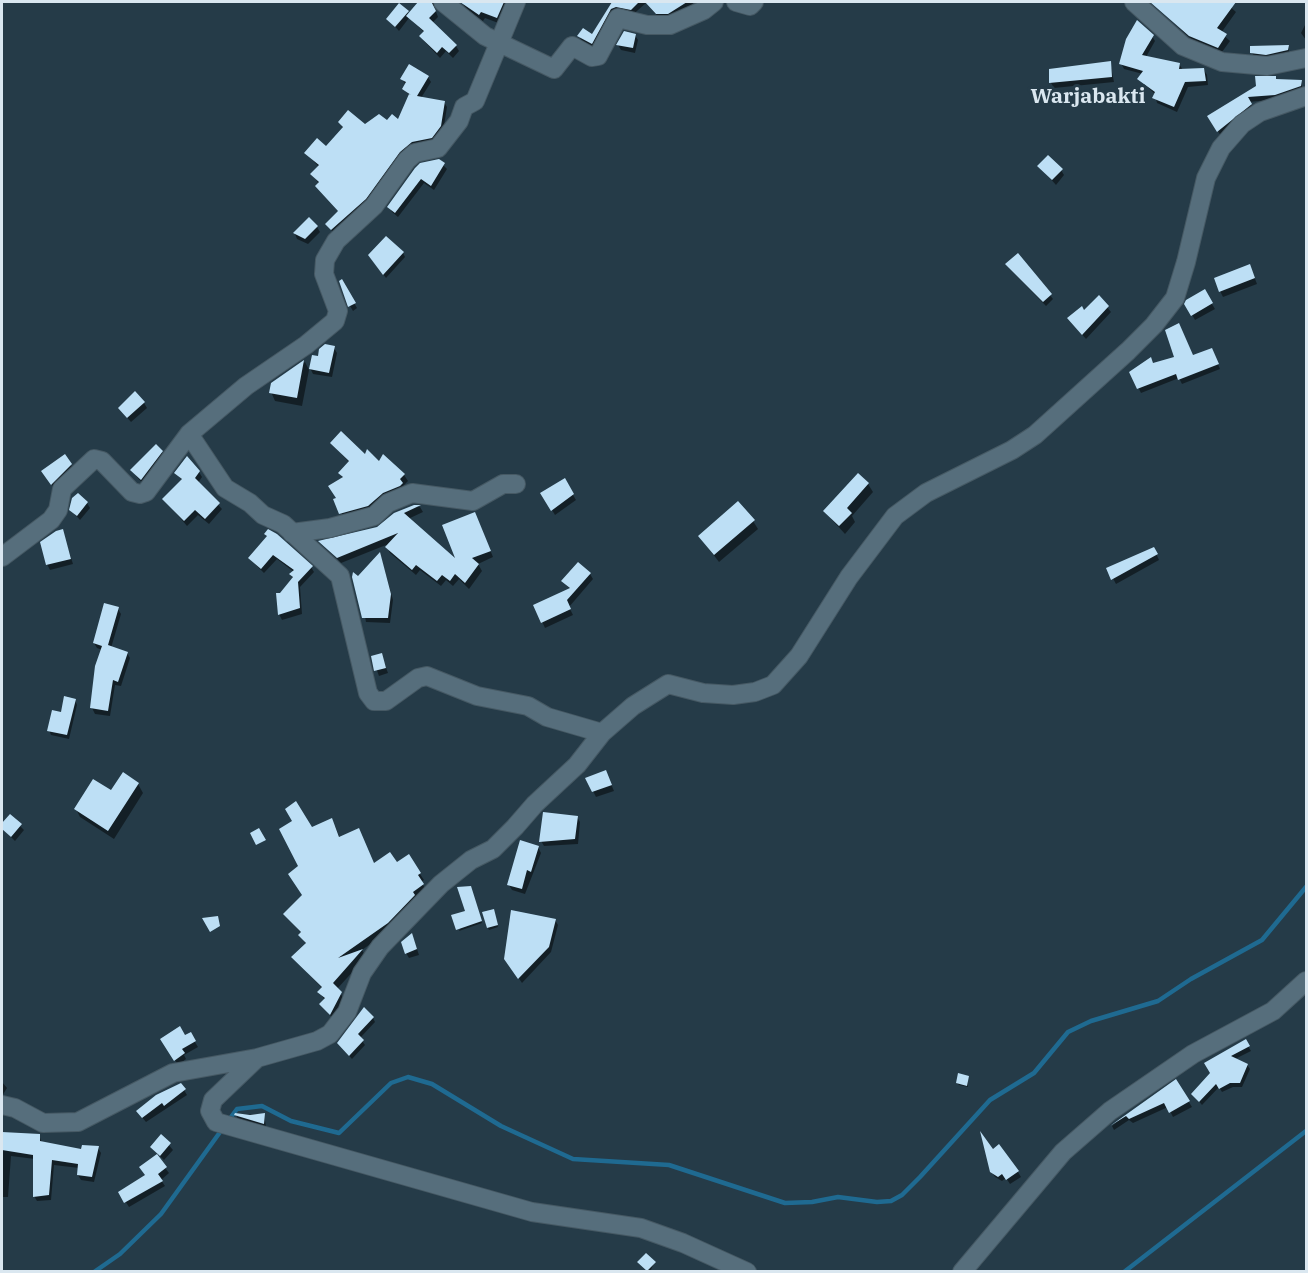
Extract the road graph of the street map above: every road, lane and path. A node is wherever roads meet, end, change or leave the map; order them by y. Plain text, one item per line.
1 (443, 2) edge
2 (516, 2) edge
3 (714, 2) edge
4 (736, 2) edge
5 (754, 2) edge
6 (1134, 2) edge
7 (498, 43) junction
8 (1306, 58) edge
9 (1306, 96) edge
10 (189, 434) junction
11 (516, 484) dead end
12 (292, 533) junction
13 (2, 557) edge
14 (602, 733) junction
15 (1306, 981) edge
16 (256, 1058) junction
17 (2, 1106) edge
18 (747, 1272) edge
19 (962, 1272) edge

1 - 7 street
2 - 7 street
3 - 7 street
4 - 5 street
6 - 8 street
7 - 10 street
9 - 14 street
10 - 12 street
10 - 13 street
11 - 12 street
12 - 14 street
14 - 16 street
15 - 19 street
16 - 17 street
16 - 18 street

